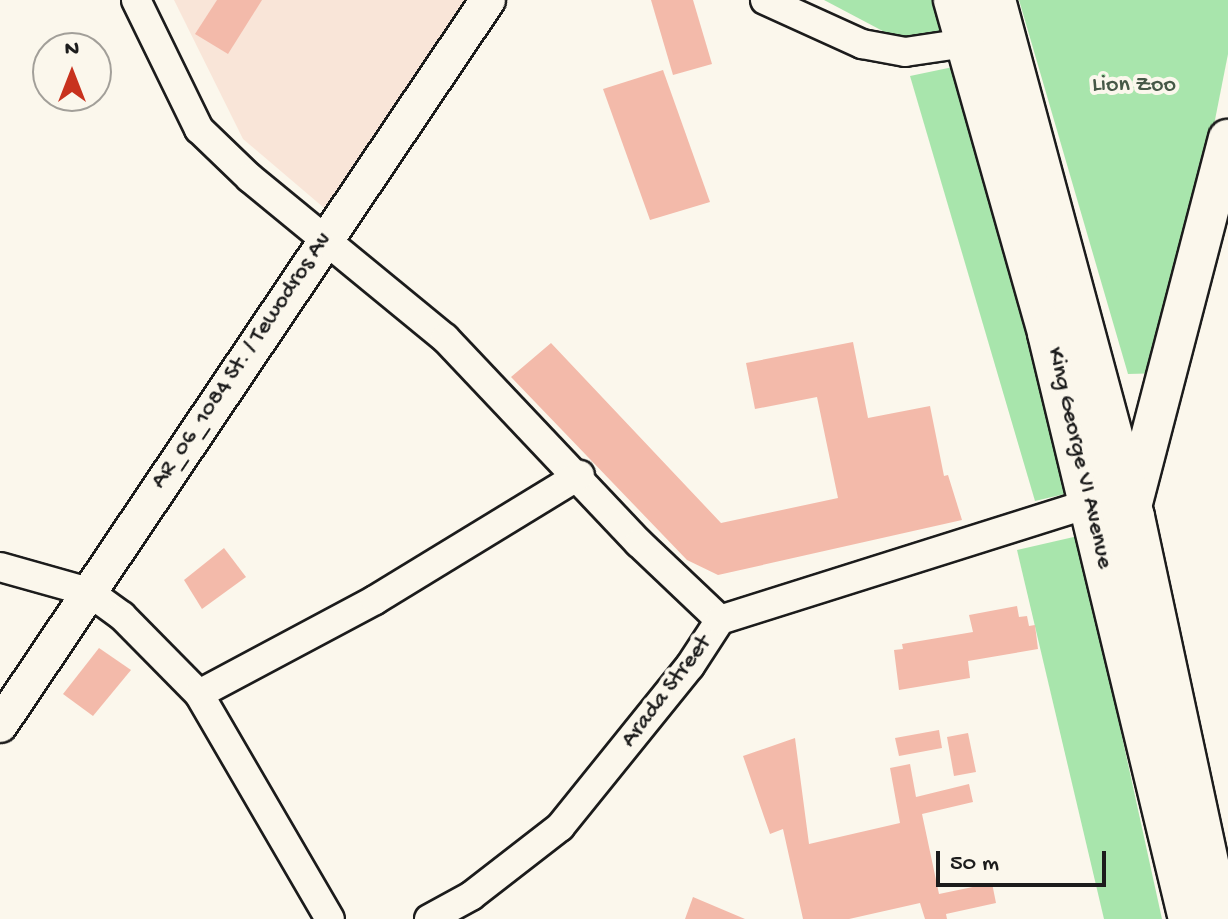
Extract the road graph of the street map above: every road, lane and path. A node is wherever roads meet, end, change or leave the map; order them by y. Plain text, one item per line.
1 (136, 0) edge
2 (488, 0) edge
3 (765, 0) edge
4 (955, 0) edge
5 (994, 0) edge
6 (966, 43) junction
7 (1008, 124) junction
8 (1228, 139) edge
9 (324, 237) junction
10 (580, 475) junction
11 (1089, 504) junction
12 (1133, 517) junction
13 (1101, 553) junction
14 (0, 567) edge
15 (89, 592) junction
16 (720, 620) junction
17 (199, 694) junction
18 (0, 725) edge
19 (330, 919) edge
20 (429, 919) edge
21 (1190, 919) edge
22 (1219, 919) edge

1 - 9 street
2 - 9 street, AR_06_1084 St. / Tewodros Av
3 - 6 street
4 - 6 main road, King George VI Avenue
5 - 7 main road, King George VI Avenue
6 - 7 main road, King George VI Avenue
7 - 11 main road, King George VI Avenue
7 - 12 main road, King George VI Avenue
8 - 12 main road
9 - 10 street
9 - 15 street, AR_06_1084 St. / Tewodros Av
10 - 16 street
10 - 17 street
11 - 13 main road, King George VI Avenue
11 - 16 street, Arada Street
12 - 13 main road
12 - 22 main road, King George VI Avenue
13 - 21 main road, King George VI Avenue
14 - 15 street
15 - 17 street
15 - 18 street, AR_06_1084 St. / Tewodros Av
16 - 20 street, Arada Street
17 - 19 street

